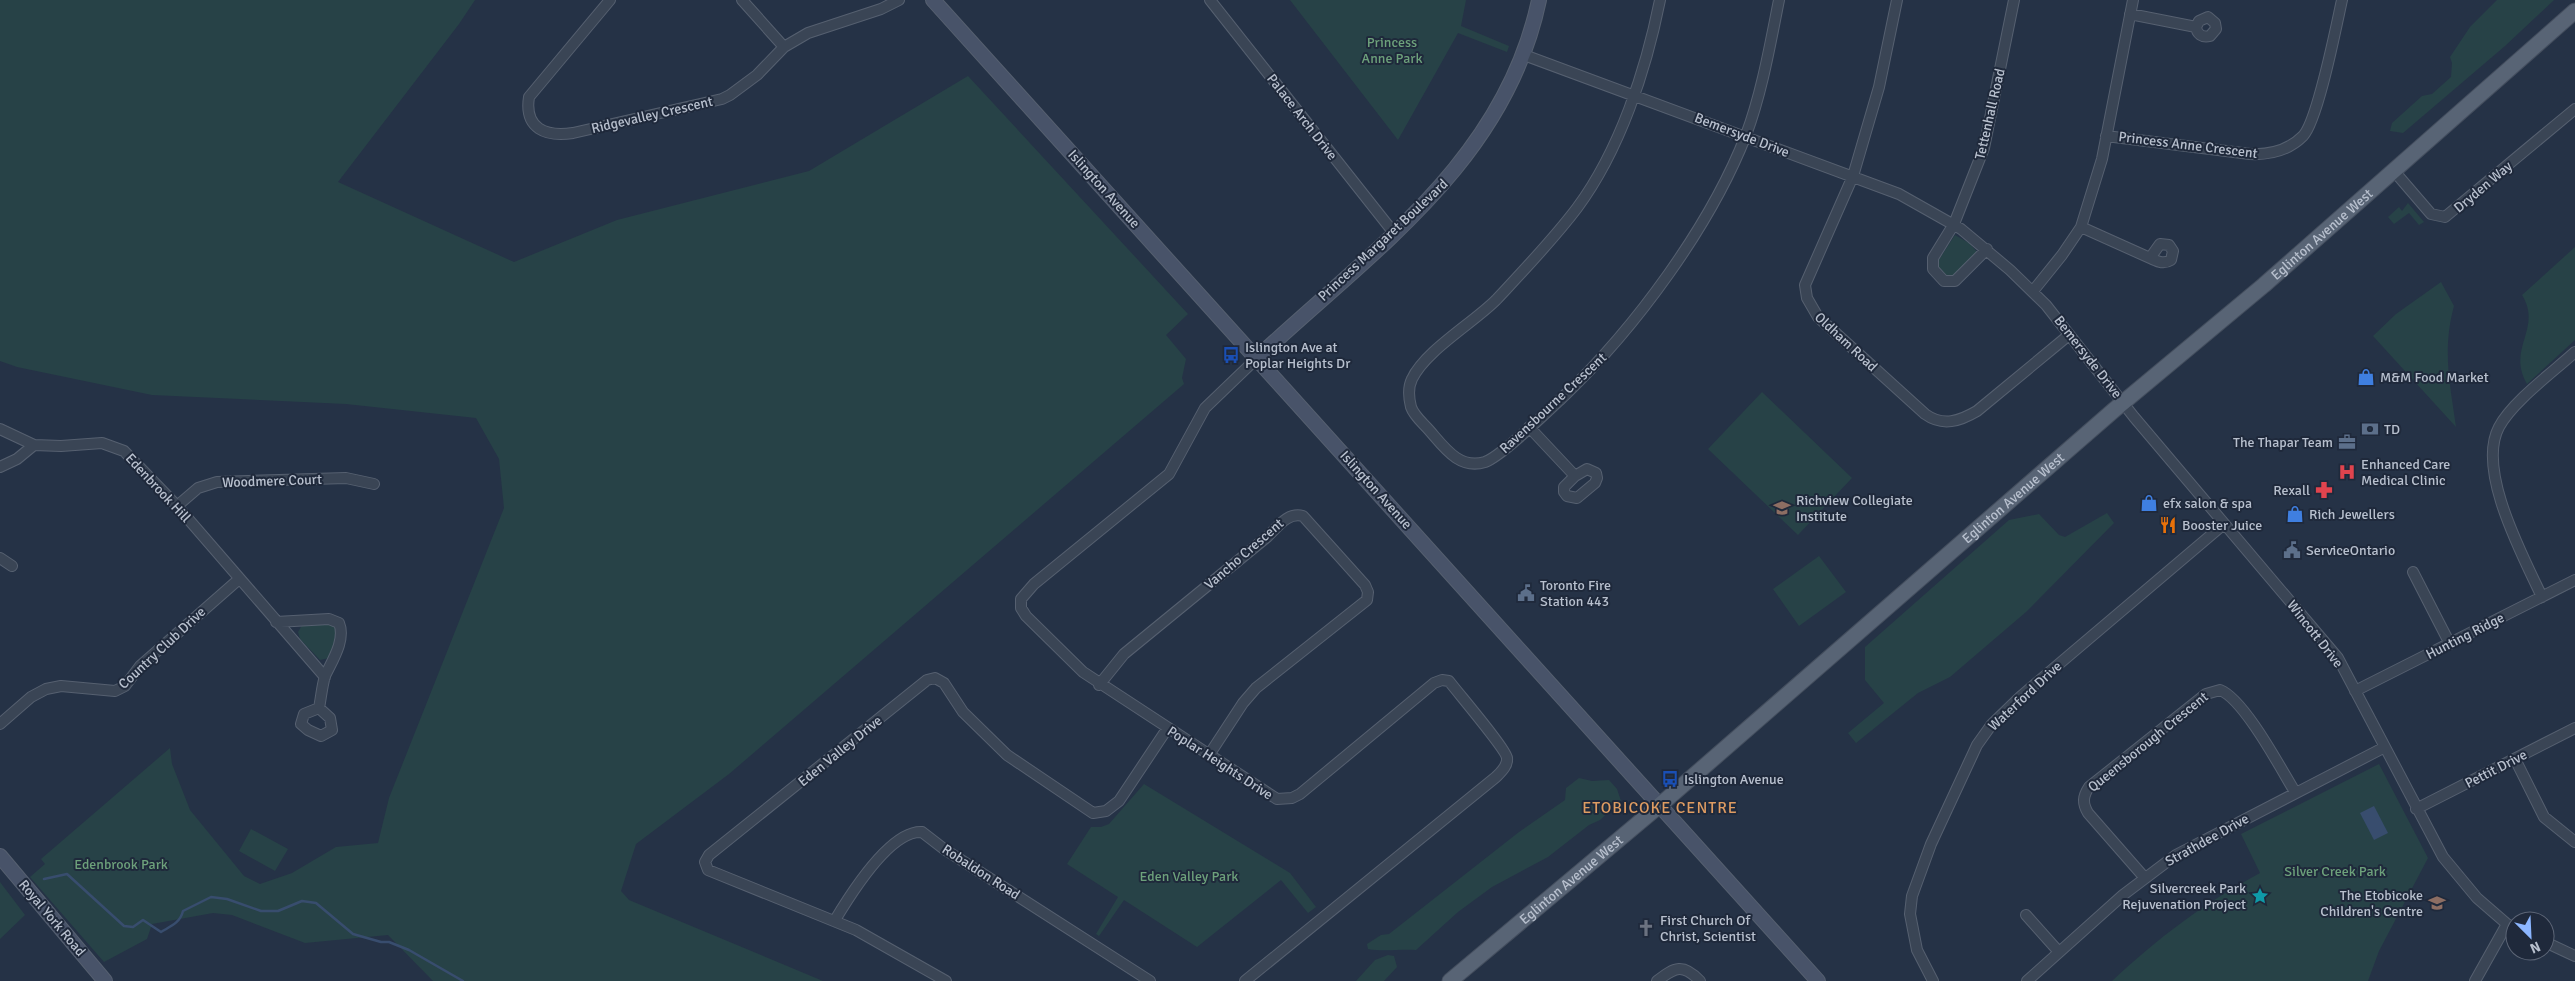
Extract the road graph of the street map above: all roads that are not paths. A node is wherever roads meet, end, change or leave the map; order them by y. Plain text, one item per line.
1 (610, 0) edge
2 (742, 0) edge
3 (899, 0) edge
4 (933, 0) edge
5 (1210, 0) edge
6 (1539, 0) edge
7 (1660, 0) edge
8 (1779, 0) edge
9 (1897, 0) edge
10 (2014, 0) edge
11 (2133, 0) edge
12 (2342, 0) edge
13 (2575, 11) edge
14 (2130, 14) junction
15 (2196, 26) dead end
16 (784, 47) junction
17 (1524, 55) junction
18 (1636, 95) junction
19 (2575, 109) edge
20 (1745, 136) junction
21 (2106, 136) junction
22 (2394, 170) junction
23 (1853, 176) junction
24 (1954, 224) junction
25 (2081, 227) junction
26 (1394, 233) junction
27 (1987, 249) junction
28 (2150, 258) dead end
29 (2033, 291) junction
30 (2070, 335) junction
31 (2575, 352) edge
32 (1257, 358) junction
33 (2123, 402) junction
34 (1530, 427) junction
35 (0, 429) edge
36 (34, 445) junction
37 (0, 467) edge
38 (1575, 476) dead end
39 (374, 484) dead end
40 (176, 506) junction
41 (2224, 524) junction
42 (0, 558) edge
43 (12, 566) dead end
44 (2413, 572) dead end
45 (238, 580) junction
46 (2575, 580) edge
47 (2542, 597) junction
48 (276, 622) junction
49 (2450, 644) junction
50 (325, 677) junction
51 (1100, 685) junction
52 (2355, 691) junction
53 (318, 708) dead end
54 (0, 724) edge
55 (2575, 728) edge
56 (1167, 729) junction
57 (2384, 747) junction
58 (1209, 755) junction
59 (2515, 759) junction
60 (2296, 792) junction
61 (1660, 805) junction
62 (2416, 809) junction
63 (2575, 842) edge
64 (0, 856) edge
65 (2144, 878) junction
66 (2026, 915) dead end
67 (835, 920) junction
68 (2505, 921) edge
69 (2505, 935) edge
70 (2555, 947) edge
71 (2059, 952) junction
72 (2575, 956) edge
73 (105, 981) edge
74 (946, 981) edge
75 (1150, 981) edge
76 (1245, 981) edge
77 (1450, 981) edge
78 (1657, 981) edge
79 (1700, 981) edge
80 (1818, 981) edge
81 (1933, 981) edge
82 (2027, 981) edge
83 (2475, 981) edge

1 - 16 street, Ridgevalley Crescent
2 - 16 street
3 - 16 street, Ridgevalley Crescent
4 - 32 main road, Islington Avenue
5 - 26 street, Palace Arch Drive
6 - 17 main road, Princess Margaret Boulevard
7 - 18 street, Ravensbourne Crescent
8 - 20 street, Ravensbourne Crescent
9 - 23 street, Oldham Road
10 - 24 street, Tettenhall Road
11 - 14 street
12 - 21 street, Princess Anne Crescent
13 - 22 main road, Eglinton Avenue West
14 - 15 street
14 - 21 street
17 - 18 street, Bemersyde Drive
17 - 26 main road, Princess Margaret Boulevard
18 - 20 street, Bemersyde Drive
18 - 34 street, Ravensbourne Crescent
19 - 22 street, Dryden Way
20 - 23 street, Bemersyde Drive
20 - 34 street, Ravensbourne Crescent
21 - 25 street
22 - 33 main road, Eglinton Avenue West
23 - 24 street, Bemersyde Drive
23 - 30 street, Oldham Road
24 - 27 street, Bemersyde Drive
24 - 27 street
25 - 28 street
25 - 29 street
26 - 32 main road, Princess Margaret Boulevard
27 - 29 street, Bemersyde Drive
29 - 30 street, Bemersyde Drive
30 - 33 street, Bemersyde Drive
31 - 47 street
32 - 51 street, Poplar Heights Drive
32 - 61 main road, Islington Avenue
33 - 41 street, Wincott Drive
33 - 61 main road, Eglinton Avenue West
34 - 38 street
35 - 36 street, Edenbrook Hill
36 - 37 street
36 - 40 street, Edenbrook Hill
39 - 40 street, Woodmere Court
40 - 45 street, Edenbrook Hill
41 - 52 street, Wincott Drive
41 - 81 street, Waterford Drive
42 - 43 street
44 - 49 street
45 - 48 street, Edenbrook Hill
45 - 54 street, Country Club Drive
46 - 47 street, Hunting Ridge
47 - 49 street, Hunting Ridge
48 - 50 street, Edenbrook Hill
48 - 50 street
49 - 52 street, Hunting Ridge
50 - 53 street
51 - 56 street, Poplar Heights Drive
51 - 58 street, Vancho Crescent
52 - 57 street, Wincott Drive
55 - 59 street, Pettit Drive
56 - 58 street, Poplar Heights Drive
56 - 67 street, Eden Valley Drive
57 - 60 street, Strathdee Drive
57 - 62 street, Wincott Drive
58 - 76 street, Poplar Heights Drive
59 - 62 street, Pettit Drive
59 - 63 street
60 - 65 street, Strathdee Drive
60 - 65 street, Queensborough Crescent
61 - 77 main road, Eglinton Avenue West
61 - 80 main road, Islington Avenue
62 - 68 street, Wincott Drive
64 - 73 main road, Royal York Road
65 - 71 street, Strathdee Drive
66 - 71 street
67 - 74 street, Eden Valley Drive
67 - 75 street, Robaldon Road
69 - 83 street
70 - 72 street
71 - 82 street, Strathdee Drive
78 - 79 street

